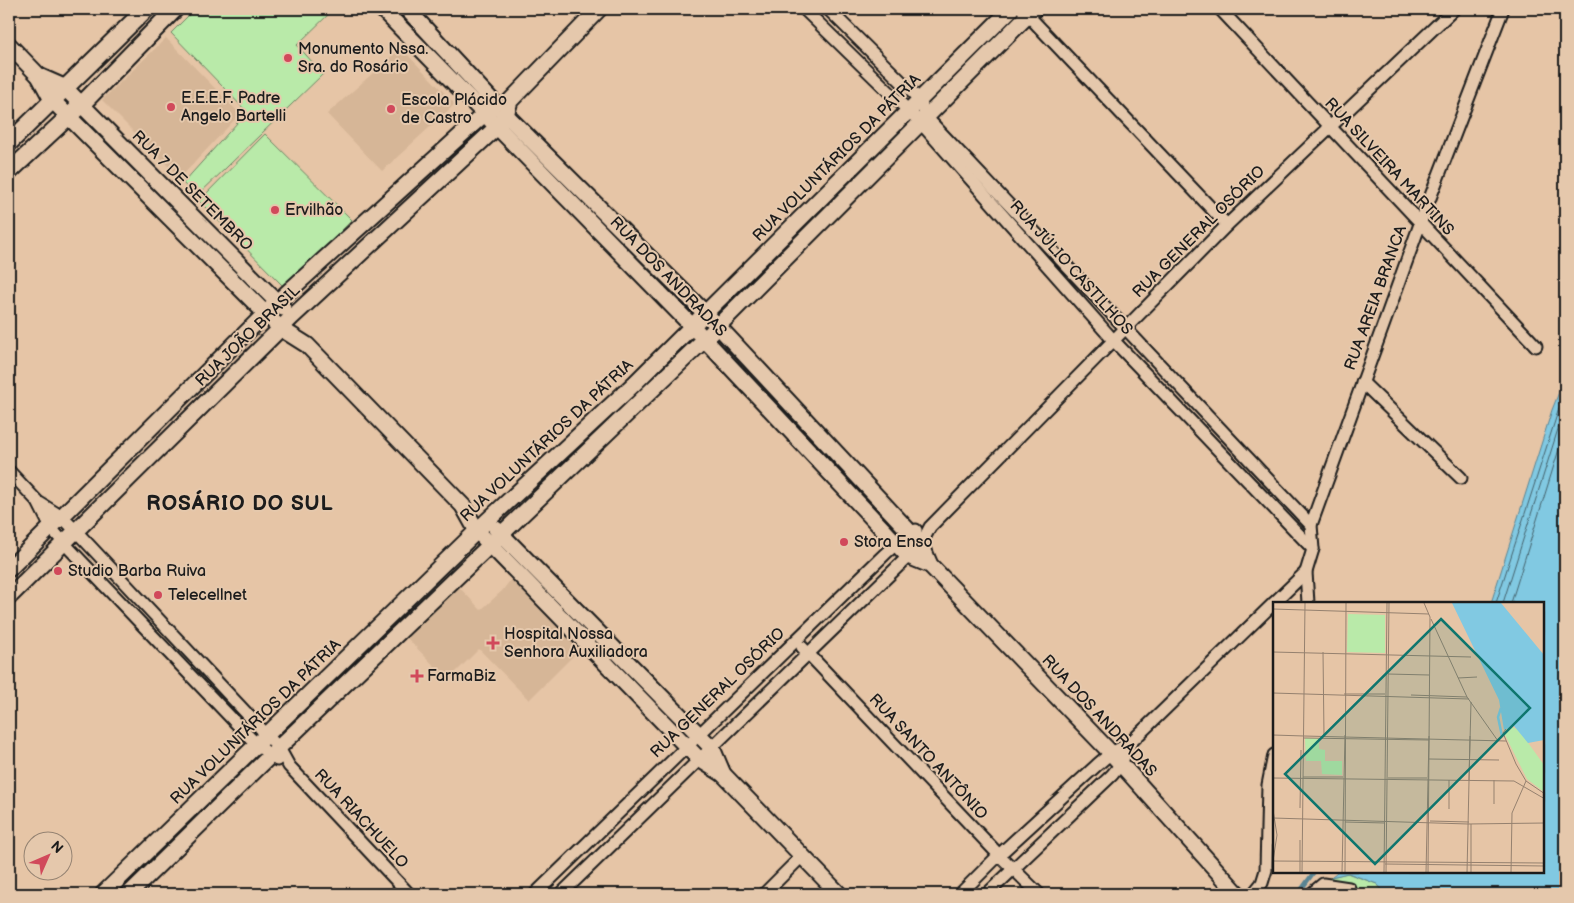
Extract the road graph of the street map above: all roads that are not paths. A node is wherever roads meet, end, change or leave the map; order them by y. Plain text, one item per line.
1 (146, 9) edge
2 (175, 9) edge
3 (384, 9) edge
4 (407, 9) edge
5 (599, 9) edge
6 (804, 9) edge
7 (828, 9) edge
8 (1011, 9) edge
9 (1220, 9) edge
10 (1454, 9) edge
11 (1502, 9) edge
12 (1028, 11) edge
13 (9, 45) edge
14 (39, 76) junction
15 (64, 87) junction
16 (52, 100) junction
17 (82, 104) junction
18 (914, 106) junction
19 (499, 112) junction
20 (68, 117) junction
21 (923, 120) junction
22 (1328, 127) junction
23 (9, 142) edge
24 (9, 172) edge
25 (155, 179) junction
26 (575, 183) junction
27 (831, 189) junction
28 (144, 192) junction
29 (564, 194) junction
30 (843, 200) junction
31 (1420, 224) junction
32 (1227, 225) junction
33 (645, 253) junction
34 (755, 265) junction
35 (634, 266) junction
36 (767, 276) junction
37 (276, 302) junction
38 (265, 313) junction
39 (706, 314) junction
40 (292, 317) junction
41 (692, 326) junction
42 (718, 326) junction
43 (280, 328) junction
44 (1125, 330) junction
45 (705, 339) junction
46 (1114, 341) junction
47 (307, 345) junction
48 (1536, 346) dead end
49 (1362, 382) junction
50 (624, 394) junction
51 (1190, 398) junction
52 (635, 406) junction
53 (1178, 410) junction
54 (166, 413) junction
55 (181, 427) junction
56 (562, 452) junction
57 (574, 464) junction
58 (847, 465) junction
59 (9, 471) edge
60 (106, 473) junction
61 (835, 478) junction
62 (1461, 478) dead end
63 (120, 487) junction
64 (56, 522) junction
65 (1311, 524) junction
66 (482, 526) junction
67 (930, 527) junction
68 (75, 530) junction
69 (909, 532) junction
70 (496, 540) junction
71 (64, 543) junction
72 (897, 543) junction
73 (921, 544) junction
74 (1313, 549) junction
75 (908, 556) junction
76 (930, 565) junction
77 (9, 569) edge
78 (1306, 572) junction
79 (9, 597) edge
80 (1275, 602) edge
81 (1308, 602) edge
82 (1273, 604) edge
83 (589, 623) junction
84 (577, 634) junction
85 (796, 640) junction
86 (807, 653) junction
87 (698, 734) junction
88 (263, 740) junction
89 (686, 746) junction
90 (712, 748) junction
91 (275, 752) junction
92 (699, 759) junction
93 (1116, 759) junction
94 (1273, 760) edge
95 (723, 774) junction
96 (999, 855) junction
97 (802, 856) junction
98 (139, 859) junction
99 (1014, 868) junction
100 (151, 873) junction
101 (1349, 888) dead end
102 (103, 894) edge
103 (129, 894) edge
104 (409, 894) edge
105 (535, 894) edge
106 (561, 894) edge
107 (764, 894) edge
108 (839, 894) edge
109 (960, 894) edge
110 (987, 894) edge
111 (1039, 894) edge
112 (1238, 894) edge
113 (1253, 894) edge
114 (1311, 894) edge

1 - 15 main road
2 - 17 main road
3 - 19 street, RUA DOS ANDRADAS
4 - 19 street, RUA DOS ANDRADAS
5 - 19 street, RUA JOÃO BRASIL
6 - 18 street, RUA JÚLIO CASTILHOS
7 - 18 street, RUA JÚLIO CASTILHOS
8 - 18 street, RUA VOLUNTÁRIOS DA PÁTRIA
9 - 22 street, RUA SILVEIRA MARTINS
10 - 22 street, RUA GENERAL OSÓRIO
11 - 31 street, RUA AREIA BRANCA
12 - 21 street, RUA VOLUNTÁRIOS DA PÁTRIA
12 - 32 street
13 - 14 street, RUA 7 DE SETEMBRO
14 - 15 street, RUA 7 DE SETEMBRO
14 - 16 street, RUA 7 DE SETEMBRO
15 - 16 main road
15 - 17 street, RUA 7 DE SETEMBRO
16 - 20 street, RUA 7 DE SETEMBRO
16 - 23 main road
17 - 20 main road
17 - 25 street, RUA 7 DE SETEMBRO
18 - 21 street, RUA JÚLIO CASTILHOS
18 - 27 street, RUA VOLUNTÁRIOS DA PÁTRIA
19 - 26 street, RUA DOS ANDRADAS
19 - 29 street, RUA DOS ANDRADAS
19 - 37 street, RUA JOÃO BRASIL
19 - 40 street, RUA JOÃO BRASIL
20 - 24 main road
20 - 28 street, RUA 7 DE SETEMBRO
21 - 30 street, RUA VOLUNTÁRIOS DA PÁTRIA
21 - 44 street, RUA JÚLIO CASTILHOS
21 - 46 street, RUA JÚLIO CASTILHOS
22 - 31 street, RUA SILVEIRA MARTINS
22 - 32 street, RUA GENERAL OSÓRIO
25 - 28 street
25 - 37 street, RUA 7 DE SETEMBRO
26 - 29 street
26 - 33 street, RUA DOS ANDRADAS
27 - 30 street
27 - 34 street, RUA VOLUNTÁRIOS DA PÁTRIA
28 - 38 street, RUA 7 DE SETEMBRO
29 - 35 street, RUA DOS ANDRADAS
30 - 36 street, RUA VOLUNTÁRIOS DA PÁTRIA
31 - 48 street, RUA SILVEIRA MARTINS
31 - 49 street, RUA AREIA BRANCA
32 - 44 street, RUA GENERAL OSÓRIO
33 - 35 street
33 - 39 street, RUA DOS ANDRADAS
34 - 36 street
34 - 39 street, RUA VOLUNTÁRIOS DA PÁTRIA
35 - 41 street, RUA DOS ANDRADAS
36 - 42 street, RUA VOLUNTÁRIOS DA PÁTRIA
37 - 38 street, RUA JOÃO BRASIL
37 - 40 street, RUA 7 DE SETEMBRO
38 - 43 street, RUA 7 DE SETEMBRO
38 - 54 street, RUA JOÃO BRASIL
39 - 41 street, RUA VOLUNTÁRIOS DA PÁTRIA
39 - 42 street, RUA DOS ANDRADAS
40 - 43 street, RUA JOÃO BRASIL
40 - 47 street, RUA 7 DE SETEMBRO
41 - 45 street, RUA DOS ANDRADAS
41 - 50 street, RUA VOLUNTÁRIOS DA PÁTRIA
42 - 45 street, RUA VOLUNTÁRIOS DA PÁTRIA
42 - 58 street, RUA DOS ANDRADAS
43 - 47 street, RUA 7 DE SETEMBRO
43 - 55 street, RUA JOÃO BRASIL
44 - 46 street, RUA GENERAL OSÓRIO
44 - 51 street, RUA JÚLIO CASTILHOS
45 - 52 street, RUA VOLUNTÁRIOS DA PÁTRIA
45 - 61 street, RUA DOS ANDRADAS
46 - 53 street, RUA JÚLIO CASTILHOS
46 - 67 street, RUA GENERAL OSÓRIO
47 - 66 street, RUA 7 DE SETEMBRO
49 - 62 street
49 - 65 street, RUA AREIA BRANCA
50 - 52 street
50 - 56 street, RUA VOLUNTÁRIOS DA PÁTRIA
51 - 53 street
51 - 65 street, RUA JÚLIO CASTILHOS
52 - 57 street, RUA VOLUNTÁRIOS DA PÁTRIA
53 - 74 street, RUA JÚLIO CASTILHOS
54 - 55 street
54 - 60 street, RUA JOÃO BRASIL
55 - 63 street, RUA JOÃO BRASIL
56 - 57 street
56 - 66 street, RUA VOLUNTÁRIOS DA PÁTRIA
57 - 70 street, RUA VOLUNTÁRIOS DA PÁTRIA
58 - 61 street
58 - 69 street, RUA DOS ANDRADAS
59 - 64 street
60 - 63 street
60 - 64 street, RUA JOÃO BRASIL
61 - 72 street, RUA DOS ANDRADAS
63 - 68 street, RUA JOÃO BRASIL
64 - 68 street
64 - 71 street
64 - 77 street, RUA JOÃO BRASIL
65 - 74 street, RUA AREIA BRANCA
66 - 70 street, RUA 7 DE SETEMBRO
66 - 88 street, RUA VOLUNTÁRIOS DA PÁTRIA
67 - 69 street, RUA GENERAL OSÓRIO
67 - 73 street, RUA GENERAL OSÓRIO
68 - 71 street, RUA JOÃO BRASIL
68 - 88 street
69 - 72 street, RUA GENERAL OSÓRIO
69 - 73 street, RUA DOS ANDRADAS
70 - 83 street, RUA 7 DE SETEMBRO
70 - 84 street, RUA 7 DE SETEMBRO
70 - 91 street, RUA VOLUNTÁRIOS DA PÁTRIA
71 - 79 street, RUA JOÃO BRASIL
71 - 88 street
72 - 75 street, RUA DOS ANDRADAS
72 - 85 street, RUA GENERAL OSÓRIO
73 - 75 street, RUA GENERAL OSÓRIO
73 - 76 street, RUA DOS ANDRADAS
74 - 78 street, RUA AREIA BRANCA
75 - 76 street, RUA DOS ANDRADAS
75 - 86 street, RUA GENERAL OSÓRIO
76 - 93 street, RUA DOS ANDRADAS
78 - 80 street
78 - 81 street, RUA AREIA BRANCA
82 - 93 street
83 - 84 street
83 - 87 street, RUA 7 DE SETEMBRO
84 - 89 street, RUA 7 DE SETEMBRO
85 - 86 street, RUA SANTO ANTÔNIO
85 - 87 street, RUA GENERAL OSÓRIO
86 - 90 street, RUA GENERAL OSÓRIO
86 - 96 street, RUA SANTO ANTÔNIO
87 - 89 street, RUA GENERAL OSÓRIO
87 - 90 street, RUA 7 DE SETEMBRO
88 - 91 street, RUA RIACHUELO
88 - 98 street, RUA VOLUNTÁRIOS DA PÁTRIA
89 - 92 street, RUA 7 DE SETEMBRO
89 - 105 street, RUA GENERAL OSÓRIO
90 - 92 street, RUA GENERAL OSÓRIO
90 - 95 street, RUA 7 DE SETEMBRO
91 - 100 street, RUA VOLUNTÁRIOS DA PÁTRIA
91 - 104 street, RUA RIACHUELO
92 - 95 street, RUA 7 DE SETEMBRO
92 - 106 street, RUA GENERAL OSÓRIO
93 - 96 street
93 - 99 street
93 - 112 street, RUA DOS ANDRADAS
94 - 113 street
95 - 97 street, RUA 7 DE SETEMBRO
96 - 99 street, RUA SANTO ANTÔNIO
96 - 109 street
97 - 107 street
97 - 108 street, RUA 7 DE SETEMBRO
98 - 100 street
98 - 102 street, RUA VOLUNTÁRIOS DA PÁTRIA
99 - 110 street
99 - 111 street, RUA SANTO ANTÔNIO
100 - 103 street, RUA VOLUNTÁRIOS DA PÁTRIA
101 - 114 street

